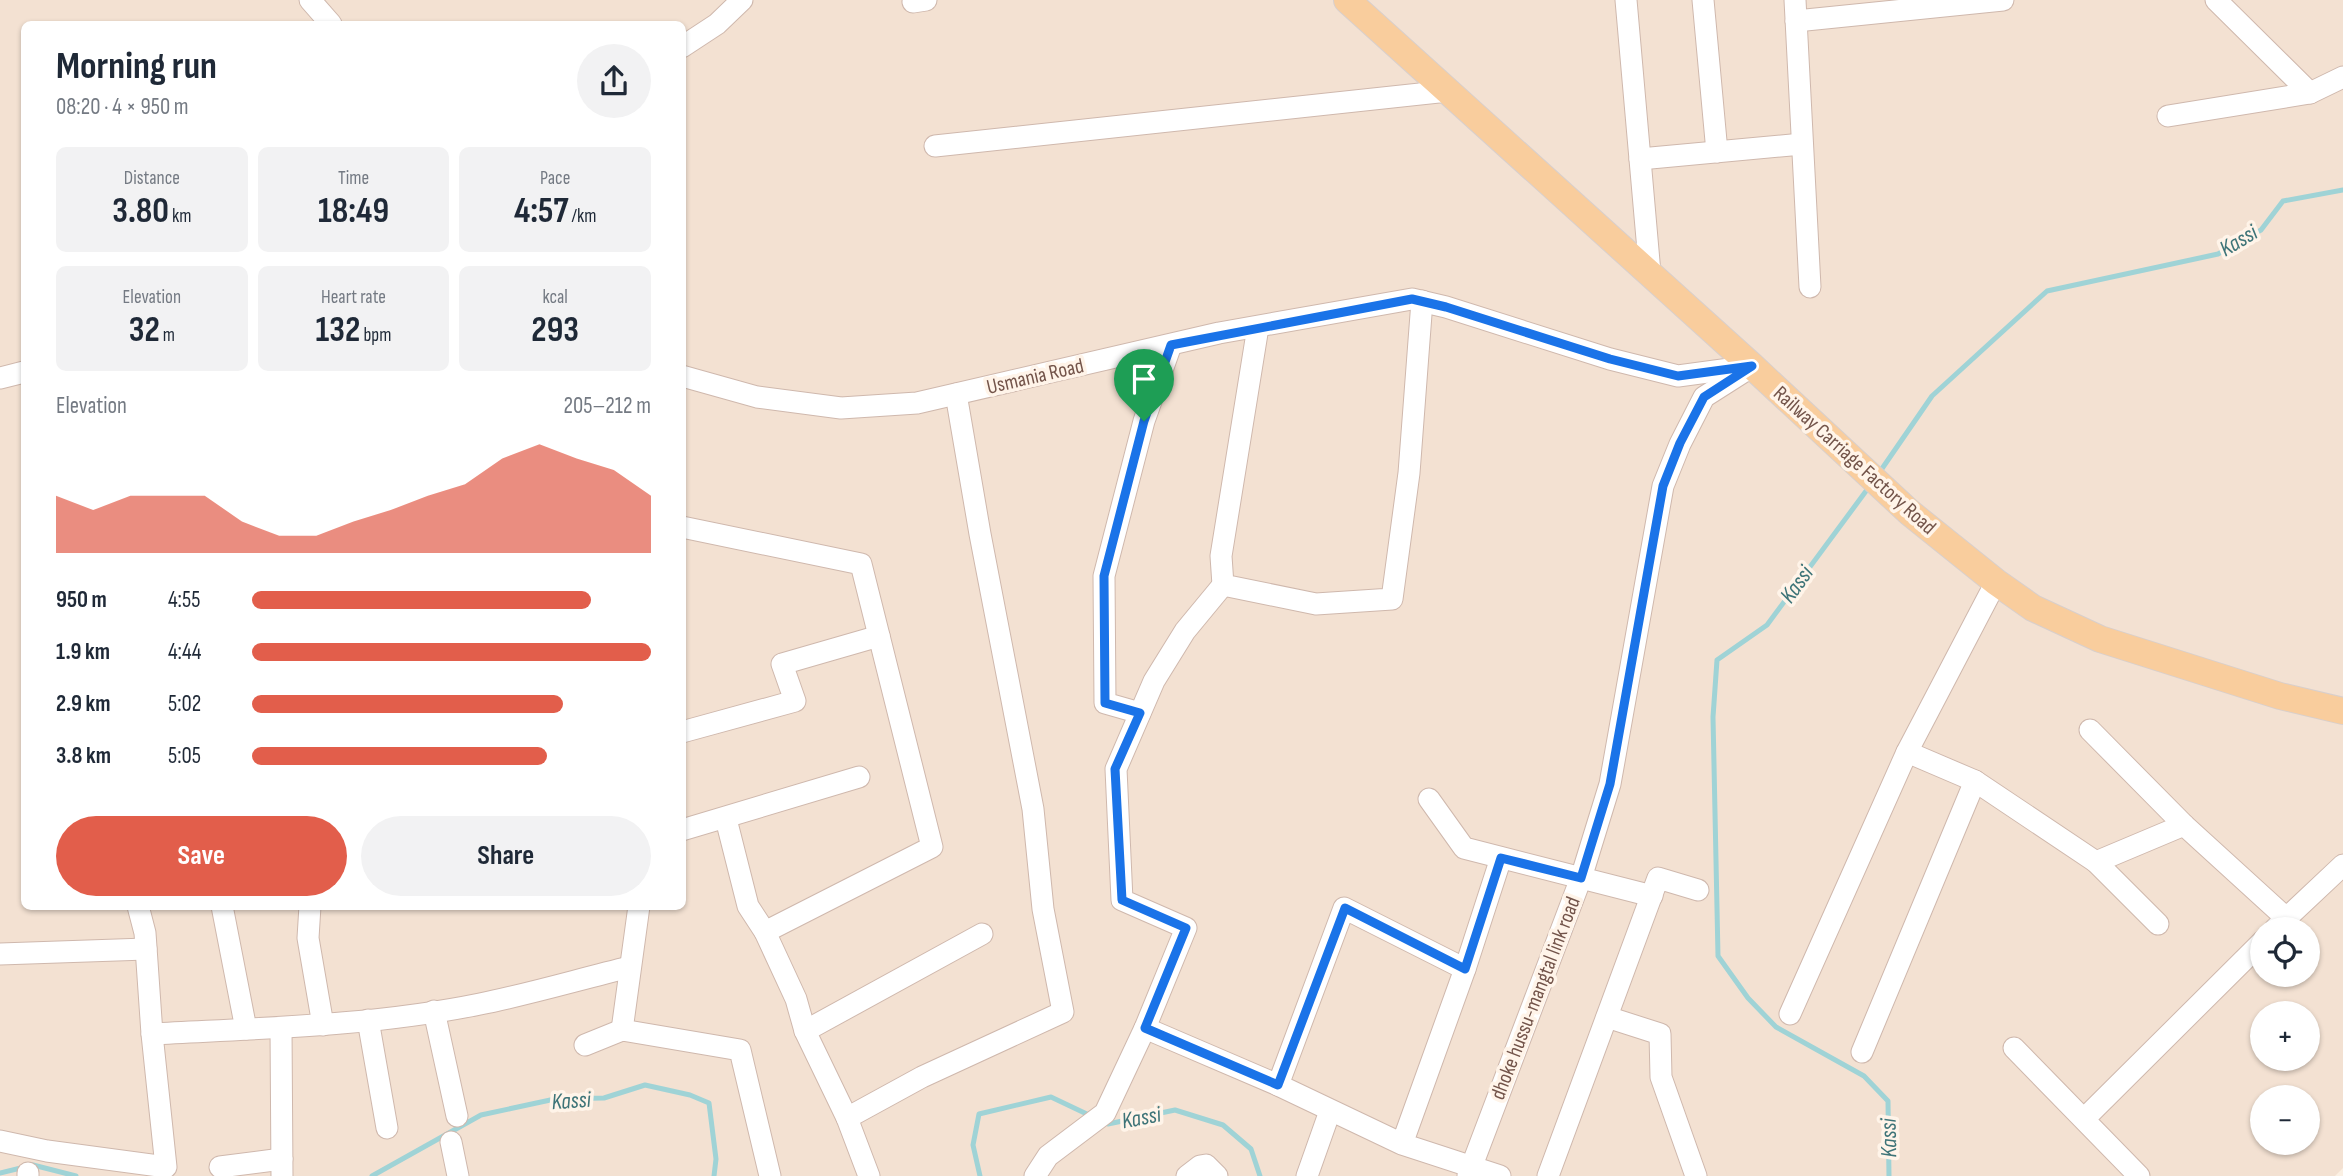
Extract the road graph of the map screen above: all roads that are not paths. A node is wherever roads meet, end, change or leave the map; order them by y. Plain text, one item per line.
1 (310, 0) edge
2 (742, 0) edge
3 (1348, 0) edge
4 (1626, 0) edge
5 (1703, 0) edge
6 (2003, 0) edge
7 (2216, 0) edge
8 (1902, 5) edge
9 (1796, 10) edge
10 (328, 21) edge
11 (686, 44) edge
12 (2343, 77) edge
13 (1448, 90) junction
14 (2310, 93) junction
15 (2168, 116) dead end
16 (1802, 144) junction
17 (935, 146) dead end
18 (1717, 152) junction
19 (1640, 159) junction
20 (1650, 273) junction
21 (1810, 287) dead end
22 (1422, 301) junction
23 (1258, 327) junction
24 (1171, 345) junction
25 (1752, 366) junction
26 (21, 373) edge
27 (686, 377) edge
28 (0, 378) edge
29 (956, 394) junction
30 (686, 528) edge
31 (1996, 582) junction
32 (1223, 585) junction
33 (879, 636) junction
34 (2343, 711) edge
35 (1140, 713) junction
36 (2090, 730) dead end
37 (686, 731) edge
38 (1907, 752) junction
39 (859, 777) dead end
40 (1975, 780) junction
41 (1429, 799) dead end
42 (726, 819) junction
43 (2184, 825) junction
44 (686, 829) edge
45 (1501, 858) junction
46 (2096, 862) junction
47 (2343, 865) edge
48 (1581, 878) junction
49 (1698, 890) dead end
50 (1652, 896) junction
51 (139, 910) edge
52 (223, 910) edge
53 (313, 910) edge
54 (638, 910) edge
55 (2273, 917) edge
56 (2287, 917) edge
57 (2158, 924) dead end
58 (765, 932) junction
59 (982, 934) dead end
60 (146, 949) junction
61 (0, 954) edge
62 (2250, 954) edge
63 (629, 967) junction
64 (1465, 969) junction
65 (434, 1011) junction
66 (1790, 1014) dead end
67 (1607, 1017) junction
68 (368, 1020) junction
69 (323, 1025) junction
70 (281, 1028) junction
71 (1145, 1028) junction
72 (246, 1029) junction
73 (622, 1030) junction
74 (805, 1031) junction
75 (152, 1034) junction
76 (585, 1045) dead end
77 (2014, 1048) dead end
78 (1862, 1052) dead end
79 (1278, 1085) junction
80 (1331, 1111) junction
81 (457, 1115) dead end
82 (847, 1118) junction
83 (2085, 1118) junction
84 (387, 1128) dead end
85 (0, 1141) edge
86 (451, 1142) dead end
87 (1402, 1144) junction
88 (220, 1167) dead end
89 (282, 1167) edge
90 (244, 1170) edge
91 (1469, 1172) edge
92 (458, 1176) edge
93 (770, 1176) edge
94 (869, 1176) edge
95 (1035, 1176) edge
96 (1187, 1176) edge
97 (1217, 1176) edge
98 (1307, 1176) edge
99 (1500, 1176) edge
100 (1548, 1176) edge
101 (1696, 1176) edge
102 (2139, 1176) edge

1 - 10 street
2 - 11 street
3 - 13 main road, Railway Carriage Factory Road
4 - 19 street
5 - 18 street
6 - 8 street
7 - 14 street
8 - 9 street
9 - 16 street
12 - 14 street
13 - 17 street
13 - 20 main road, Railway Carriage Factory Road
14 - 15 street
16 - 18 street
16 - 21 street
18 - 19 street
19 - 20 street
20 - 25 main road, Railway Carriage Factory Road
22 - 23 street, Usmania Road
22 - 25 street, Usmania Road
22 - 32 street
23 - 24 street, Usmania Road
23 - 32 street
24 - 29 street, Usmania Road
24 - 35 street
25 - 31 main road, Railway Carriage Factory Road
25 - 48 street, dhoke hussu-mangtal link road
26 - 28 street
27 - 29 street, Usmania Road
29 - 82 street
30 - 33 street
31 - 34 main road, Railway Carriage Factory Road
31 - 38 street
32 - 35 street
33 - 37 street
33 - 58 street
35 - 71 street
36 - 43 street
38 - 40 street
38 - 66 street
39 - 42 street
40 - 46 street
40 - 78 street
41 - 45 street
42 - 44 street
42 - 58 street
43 - 46 street
43 - 55 street
45 - 48 street
45 - 64 street
46 - 57 street
47 - 56 street
48 - 50 street
48 - 91 street, dhoke hussu-mangtal link road
49 - 50 street
50 - 67 street
51 - 60 street
52 - 72 street
53 - 69 street
54 - 63 street
58 - 74 street
59 - 74 street
60 - 61 street
60 - 75 street
62 - 83 street
63 - 65 street
63 - 73 street
64 - 79 street
64 - 87 street
65 - 68 street
65 - 81 street
67 - 100 street
67 - 101 street
68 - 69 street
68 - 84 street
69 - 70 street
70 - 72 street
70 - 89 street
71 - 79 street
71 - 95 street
72 - 75 street
73 - 76 street
73 - 93 street
74 - 82 street
75 - 85 street
77 - 83 street
79 - 80 street
80 - 87 street
80 - 98 street
82 - 94 street
83 - 102 street
86 - 92 street
87 - 91 street
88 - 90 street
89 - 90 street
91 - 99 street
96 - 97 street

